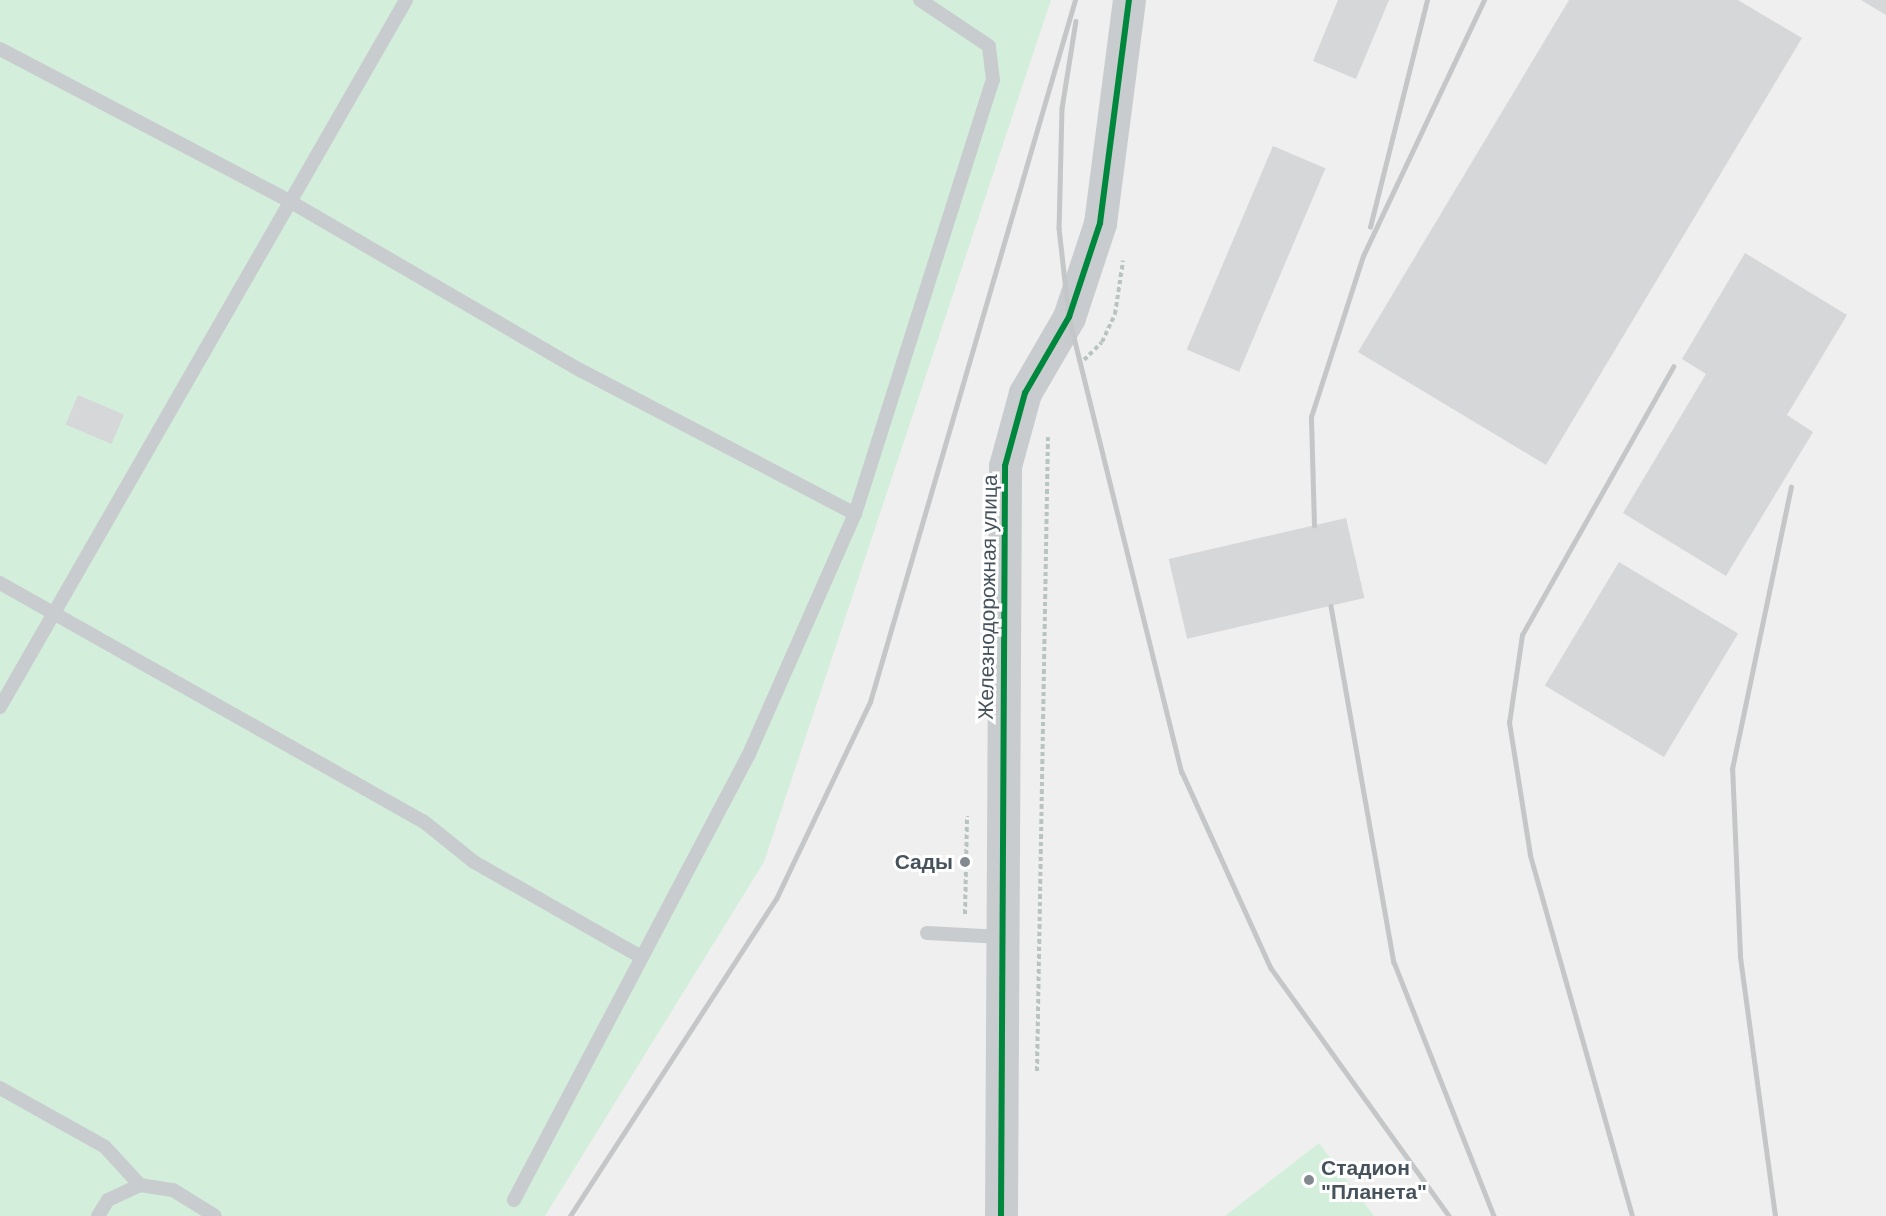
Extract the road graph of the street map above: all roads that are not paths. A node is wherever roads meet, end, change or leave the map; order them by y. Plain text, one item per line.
1 (406, 0) edge
2 (920, 0) edge
3 (1129, 0) edge
4 (0, 49) edge
5 (291, 202) junction
6 (855, 514) junction
7 (0, 583) edge
8 (55, 612) junction
9 (0, 707) edge
10 (927, 933) dead end
11 (1002, 937) junction
12 (641, 957) junction
13 (0, 1088) edge
14 (140, 1185) junction
15 (514, 1200) dead end
16 (98, 1216) edge
17 (215, 1216) edge
18 (1001, 1216) edge

1 - 5 lane
2 - 6 lane
3 - 11 street, Железнодорожная улица
4 - 5 lane
5 - 6 lane
5 - 8 lane
6 - 12 lane
7 - 8 lane
8 - 9 lane
8 - 12 lane
10 - 11 lane
11 - 18 street, Железнодорожная улица
12 - 15 lane
13 - 14 lane
14 - 16 lane
14 - 17 lane

